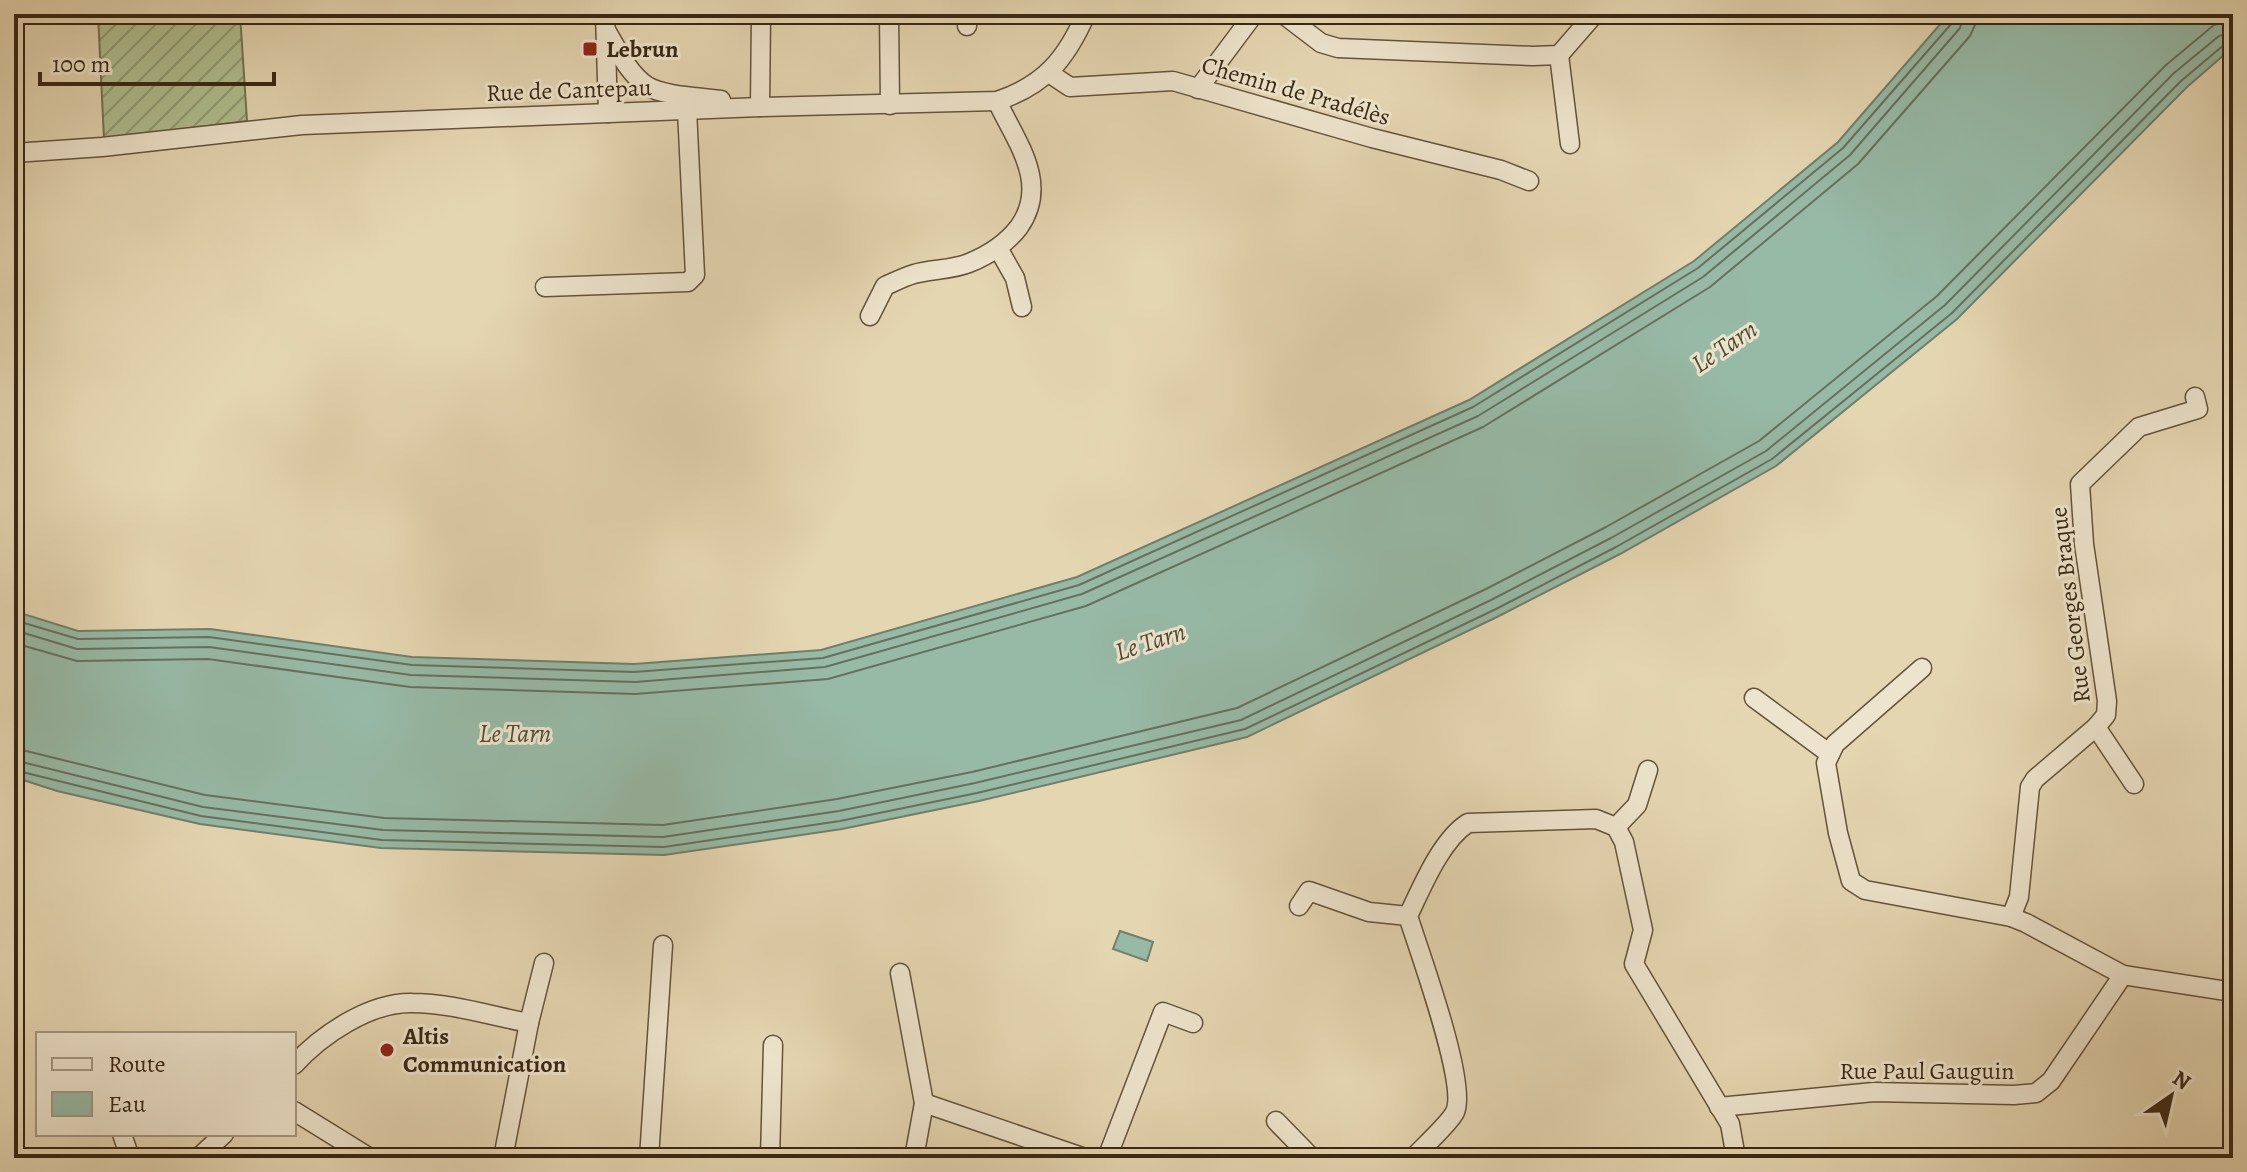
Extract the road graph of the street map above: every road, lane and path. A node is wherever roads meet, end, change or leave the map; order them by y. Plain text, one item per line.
1 (761, 14) edge
2 (889, 14) edge
3 (1086, 14) edge
4 (1254, 14) edge
5 (1283, 14) edge
6 (1592, 17) dead end
7 (606, 22) edge
8 (1559, 55) junction
9 (1049, 73) junction
10 (1198, 89) junction
11 (997, 101) junction
12 (890, 105) junction
13 (760, 107) junction
14 (687, 110) junction
15 (608, 113) junction
16 (1570, 144) dead end
17 (14, 153) edge
18 (1529, 181) dead end
19 (998, 248) junction
20 (545, 287) dead end
21 (1022, 307) dead end
22 (870, 316) dead end
23 (2195, 397) dead end
24 (1922, 668) dead end
25 (1754, 698) dead end
26 (2096, 727) junction
27 (1830, 754) junction
28 (1648, 770) dead end
29 (2134, 784) dead end
30 (1616, 827) junction
31 (1299, 906) dead end
32 (1408, 916) junction
33 (2011, 917) junction
34 (663, 945) dead end
35 (544, 963) dead end
36 (900, 973) dead end
37 (2123, 975) junction
38 (2233, 992) edge
39 (529, 1023) junction
40 (1193, 1023) dead end
41 (773, 1045) dead end
42 (296, 1063) edge
43 (924, 1103) junction
44 (1719, 1107) junction
45 (296, 1112) edge
46 (1276, 1121) dead end
47 (123, 1136) edge
48 (222, 1136) edge
49 (2233, 1152) edge
50 (130, 1158) edge
51 (198, 1158) edge
52 (370, 1158) edge
53 (503, 1158) edge
54 (649, 1158) edge
55 (770, 1158) edge
56 (914, 1158) edge
57 (1085, 1158) edge
58 (1107, 1158) edge
59 (1312, 1158) edge
60 (1413, 1158) edge
61 (1736, 1158) edge
62 (2226, 1158) edge

1 - 13 street
2 - 12 street
3 - 9 street, Rue de Cantepau
4 - 10 street
5 - 8 street
6 - 8 street
7 - 13 street
7 - 15 street
8 - 16 street
9 - 10 street, Chemin de Pradélès
9 - 11 street, Rue de Cantepau
10 - 18 street, Chemin de Pradélès
11 - 12 street, Rue de Cantepau
11 - 19 street
12 - 13 street, Rue de Cantepau
13 - 14 street, Rue de Cantepau
14 - 15 street, Rue de Cantepau
14 - 20 street
15 - 17 street, Rue de Cantepau
19 - 21 street
19 - 22 street
23 - 26 street, Rue Georges Braque
24 - 27 street
25 - 27 street
26 - 29 street, Rue Georges Braque
26 - 33 street, Rue Georges Braque
27 - 33 street
28 - 30 street
30 - 32 street
30 - 44 street
31 - 32 street
32 - 60 street
33 - 37 street
34 - 54 street
35 - 39 street
36 - 43 street
37 - 38 street
37 - 44 street, Rue Paul Gauguin
39 - 42 street
39 - 53 street
40 - 58 street
41 - 55 street
43 - 56 street
43 - 57 street
44 - 61 street
45 - 52 street
46 - 59 street
47 - 50 street
48 - 51 street
49 - 62 street

